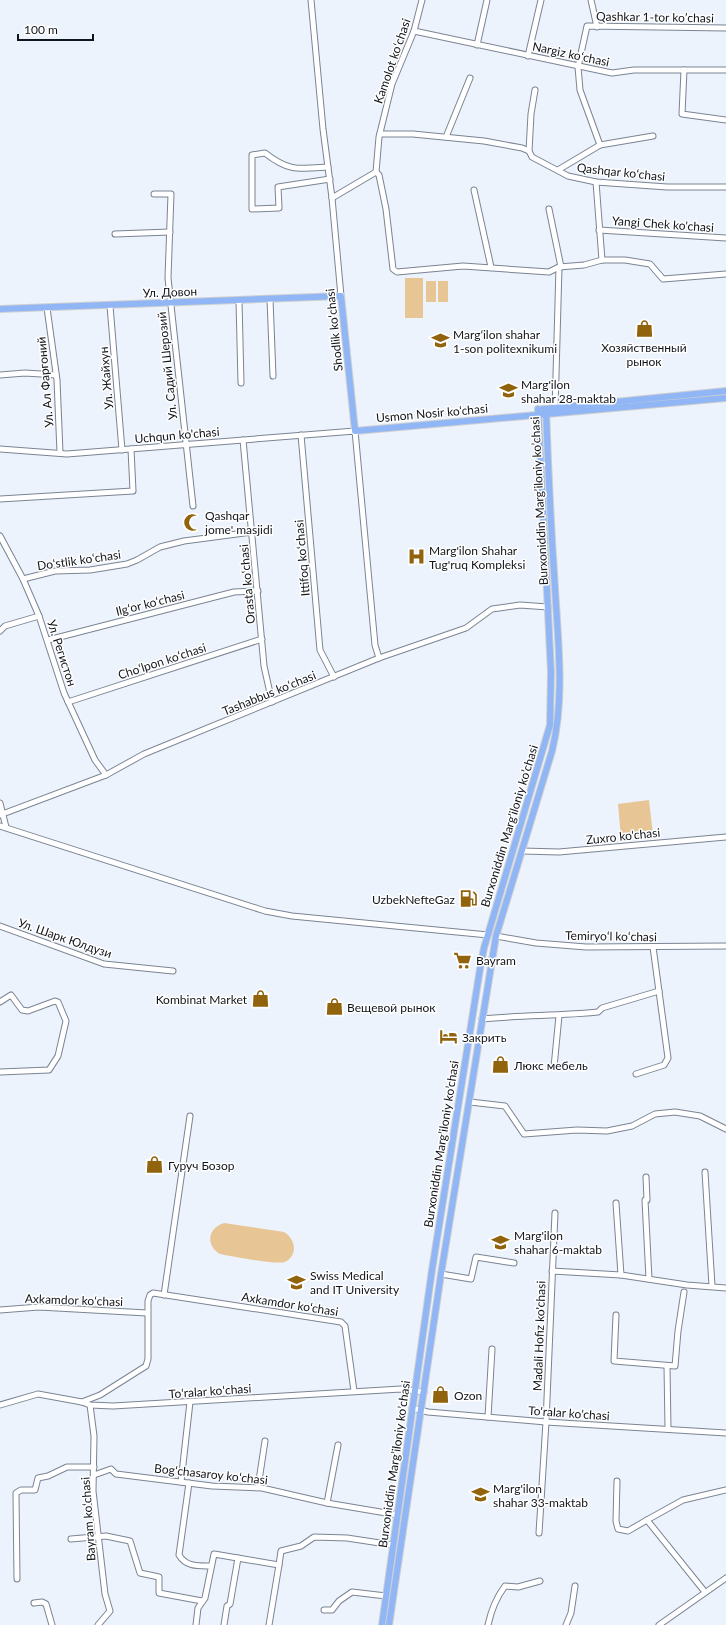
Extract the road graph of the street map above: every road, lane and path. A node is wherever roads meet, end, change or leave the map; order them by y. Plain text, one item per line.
1 (311, 0) edge
2 (422, 0) edge
3 (487, 0) edge
4 (541, 0) edge
5 (591, 0) edge
6 (597, 26) junction
7 (726, 28) edge
8 (414, 31) junction
9 (477, 45) junction
10 (528, 56) junction
11 (578, 66) junction
12 (684, 70) junction
13 (726, 70) edge
14 (470, 78) dead end
15 (535, 90) dead end
16 (726, 120) edge
17 (380, 134) junction
18 (653, 136) dead end
19 (446, 137) junction
20 (600, 145) junction
21 (529, 151) junction
22 (328, 167) junction
23 (558, 170) junction
24 (376, 172) junction
25 (330, 179) junction
26 (596, 182) junction
27 (726, 188) edge
28 (474, 190) dead end
29 (154, 194) dead end
30 (332, 198) junction
31 (549, 209) dead end
32 (599, 230) junction
33 (170, 232) junction
34 (115, 234) dead end
35 (726, 238) edge
36 (602, 260) junction
37 (491, 267) junction
38 (560, 267) junction
39 (726, 274) edge
40 (341, 296) junction
41 (270, 299) junction
42 (239, 301) junction
43 (170, 303) junction
44 (110, 306) junction
45 (47, 308) junction
46 (0, 309) edge
47 (0, 375) edge
48 (56, 375) junction
49 (273, 376) dead end
50 (241, 383) dead end
51 (726, 391) edge
52 (726, 398) edge
53 (554, 410) junction
54 (538, 411) junction
55 (546, 411) junction
56 (355, 431) junction
57 (301, 435) junction
58 (243, 440) junction
59 (185, 445) junction
60 (0, 449) edge
61 (131, 449) junction
62 (122, 450) junction
63 (60, 454) junction
64 (0, 499) edge
65 (193, 506) dead end
66 (252, 532) junction
67 (0, 536) edge
68 (23, 579) junction
69 (258, 590) junction
70 (548, 606) junction
71 (556, 608) junction
72 (39, 616) junction
73 (0, 631) edge
74 (262, 639) junction
75 (48, 640) junction
76 (379, 658) junction
77 (334, 677) junction
78 (68, 702) junction
79 (272, 702) junction
80 (106, 775) junction
81 (0, 803) edge
82 (2, 814) edge
83 (3, 827) edge
84 (726, 837) edge
85 (522, 851) junction
86 (0, 926) edge
87 (488, 935) junction
88 (496, 936) junction
89 (726, 946) edge
90 (653, 947) junction
91 (173, 970) dead end
92 (659, 991) junction
93 (0, 1002) edge
94 (559, 1016) junction
95 (482, 1019) junction
96 (554, 1067) dead end
97 (0, 1072) edge
98 (636, 1074) dead end
99 (470, 1102) junction
100 (190, 1116) dead end
101 (726, 1129) edge
102 (705, 1172) dead end
103 (646, 1177) dead end
104 (616, 1203) dead end
105 (556, 1213) dead end
106 (514, 1263) dead end
107 (552, 1271) junction
108 (441, 1274) junction
109 (621, 1275) junction
110 (649, 1279) junction
111 (712, 1286) junction
112 (726, 1288) edge
113 (684, 1292) dead end
114 (164, 1295) junction
115 (0, 1310) edge
116 (147, 1313) junction
117 (616, 1315) dead end
118 (492, 1350) dead end
119 (667, 1366) junction
120 (354, 1391) junction
121 (415, 1391) junction
122 (424, 1392) junction
123 (82, 1402) junction
124 (190, 1402) junction
125 (0, 1405) edge
126 (90, 1406) junction
127 (412, 1408) junction
128 (421, 1410) junction
129 (488, 1417) junction
130 (546, 1422) junction
131 (668, 1429) junction
132 (726, 1433) edge
133 (265, 1441) dead end
134 (338, 1445) dead end
135 (94, 1467) junction
136 (94, 1475) junction
137 (617, 1481) dead end
138 (181, 1482) junction
139 (189, 1483) junction
140 (258, 1487) junction
141 (726, 1490) edge
142 (327, 1504) junction
143 (398, 1515) junction
144 (647, 1520) junction
145 (539, 1533) dead end
146 (98, 1536) junction
147 (71, 1539) dead end
148 (394, 1545) junction
149 (238, 1558) junction
150 (279, 1565) junction
151 (211, 1566) junction
152 (17, 1578) dead end
153 (726, 1578) edge
154 (540, 1581) dead end
155 (575, 1586) dead end
156 (705, 1592) junction
157 (386, 1596) junction
158 (202, 1601) junction
159 (34, 1603) dead end
160 (324, 1610) dead end
161 (52, 1625) edge
162 (98, 1625) edge
163 (196, 1625) edge
164 (224, 1625) edge
165 (269, 1625) edge
166 (382, 1625) edge
167 (389, 1625) edge
168 (488, 1625) edge
169 (566, 1625) edge
170 (659, 1625) edge

1 - 22 street, Shodlik koʻchasi
2 - 8 street, Kamolot koʻchasi
3 - 9 street
4 - 10 street
5 - 6 street
6 - 7 street, Qashkar 1-tor koʼchasi
6 - 11 street, Qashkar 1-tor koʼchasi
8 - 9 street, Nargiz koʻchasi
8 - 17 street, Kamolot koʻchasi
9 - 10 street, Nargiz koʻchasi
10 - 11 street, Nargiz koʻchasi
11 - 12 street, Nargiz koʻchasi
11 - 20 street, Qashkar 1-tor koʼchasi
12 - 13 street, Nargiz koʻchasi
12 - 16 street
14 - 19 street
15 - 21 street
17 - 19 street, Qashqar koʻchasi
17 - 24 street, Kamolot koʻchasi
18 - 20 street
19 - 21 street, Qashqar koʻchasi
20 - 23 street
21 - 23 street, Qashqar koʻchasi
22 - 25 street, Shodlik koʻchasi
22 - 25 street
23 - 26 street, Qashqar koʻchasi
24 - 30 street
24 - 37 street
25 - 30 street, Shodlik koʻchasi
26 - 27 street, Qashqar koʻchasi
26 - 32 street
28 - 37 street
29 - 33 street, Ул. Садий Шерозий
30 - 40 street, Shodlik koʻchasi
31 - 38 street
32 - 35 street, Yangi Chek ko'chasi
32 - 36 street
33 - 34 street
33 - 43 street, Ул. Садий Шерозий
36 - 38 street
36 - 39 street
37 - 38 street
38 - 53 street
40 - 41 main road, Ул. Довон
40 - 56 main road, Shodlik koʻchasi
41 - 42 main road, Ул. Довон
41 - 49 street
42 - 43 main road, Ул. Довон
42 - 50 street
43 - 44 main road, Ул. Довон
43 - 59 street, Ул. Садий Шерозий
44 - 45 main road, Ул. Довон
44 - 62 street, Ул. Жайхун
45 - 46 main road, Ул. Довон
45 - 48 street, Ул. Ал Фаргоний
47 - 48 street
48 - 63 street, Ул. Ал Фаргоний
51 - 53 main road, Usmon Nosir ko‘chasi
52 - 53 main road, Usmon Nosir ko‘chasi
53 - 55 main road, Usmon Nosir ko‘chasi
54 - 55 main road, Usmon Nosir ko‘chasi
54 - 56 main road, Usmon Nosir ko‘chasi
54 - 70 main road, Burxoniddin Marg’iloniy ko’chasi
55 - 71 main road, Burxoniddin Marg’iloniy ko’chasi
56 - 57 street, Uchqun ko'chasi
56 - 76 street, Shodlik koʻchasi
57 - 58 street, Uchqun ko'chasi
57 - 77 street, Ittifoq koʻchasi
58 - 59 street, Uchqun ko'chasi
58 - 66 street, Orasta koʻchasi
59 - 61 street, Uchqun ko'chasi
59 - 65 street, Ул. Садий Шерозий
60 - 63 street, Uchqun ko'chasi
61 - 62 street, Uchqun ko'chasi
61 - 64 street
62 - 63 street, Uchqun ko'chasi
66 - 68 street, Doʻstlik koʻchasi
66 - 69 street, Orasta koʻchasi
67 - 68 street, Ул. Регистон
68 - 72 street, Ул. Регистон
69 - 74 street, Orasta koʻchasi
69 - 75 street, Ilgʻor koʻchasi
70 - 71 main road
70 - 76 street, Tashabbus koʻchasi
70 - 87 main road, Burxoniddin Marg’iloniy ko’chasi
71 - 85 main road, Burxoniddin Marg’iloniy ko’chasi
72 - 73 street
72 - 75 street, Ул. Регистон
74 - 78 street, Choʻlpon koʻchasi
74 - 79 street, Orasta koʻchasi
75 - 78 street, Ул. Регистон
76 - 77 street, Tashabbus koʻchasi
77 - 79 street, Tashabbus koʻchasi
78 - 80 street, Ул. Регистон
79 - 80 street, Tashabbus koʻchasi
80 - 82 street, Tashabbus koʻchasi
81 - 82 street
82 - 83 street
83 - 87 street
84 - 85 street, Zuxro ko'chasi
85 - 88 main road, Burxoniddin Marg’iloniy ko’chasi
86 - 91 street, Ул. Шарк Юлдузи
87 - 121 main road, Burxoniddin Marg’iloniy ko’chasi
88 - 90 street, Temiryoʻl koʻchasi
88 - 95 main road, Burxoniddin Marg’iloniy ko’chasi
89 - 90 street, Temiryoʻl koʻchasi
90 - 92 street
92 - 94 street
92 - 98 street
93 - 97 street
94 - 95 street
94 - 96 street
95 - 99 main road, Burxoniddin Marg’iloniy ko’chasi
99 - 101 street
99 - 108 main road, Burxoniddin Marg’iloniy ko’chasi
100 - 114 street
102 - 111 street
103 - 110 street
104 - 109 street
105 - 107 street, Madali Hofiz ko'chasi
106 - 108 street
107 - 109 street
107 - 130 street, Madali Hofiz ko'chasi
108 - 122 main road, Burxoniddin Marg’iloniy ko’chasi
109 - 110 street
110 - 111 street
111 - 112 street
113 - 119 street
114 - 116 street, Axkamdor ko‘chasi
114 - 120 street, Axkamdor ko‘chasi
115 - 116 street, Axkamdor koʻchasi
116 - 123 street
117 - 119 street
118 - 129 street
119 - 131 street
120 - 121 street, Toʻralar koʻchasi
120 - 124 street, Toʻralar koʻchasi
121 - 122 street, Toʻralar koʻchasi
121 - 127 main road, Burxoniddin Marg’iloniy ko’chasi
122 - 128 main road, Burxoniddin Marg’iloniy ko’chasi
123 - 125 street, Toʻralar koʻchasi
123 - 126 street, Toʻralar koʻchasi
124 - 126 street, Toʻralar koʻchasi
124 - 138 street
126 - 135 street, Bayram koʻchasi
127 - 128 street, To'ralar ko'chasi
127 - 143 main road, Burxoniddin Marg’iloniy ko’chasi
128 - 129 street, To'ralar ko'chasi
128 - 167 main road, Burxoniddin Marg’iloniy ko’chasi
129 - 130 street, To'ralar ko'chasi
130 - 131 street, To'ralar ko'chasi
130 - 145 street, Madali Hofiz ko'chasi
131 - 132 street, To'ralar ko'chasi
133 - 140 street
134 - 142 street
135 - 136 street, Bayram koʻchasi
135 - 152 street
136 - 138 street, Bogʻchasaroy koʻchasi
136 - 146 street, Bayram koʻchasi
137 - 144 street
138 - 139 street, Bogʻchasaroy koʻchasi
139 - 140 street, Bogʻchasaroy koʻchasi
139 - 151 street
140 - 142 street, Bogʻchasaroy koʻchasi
141 - 144 street
142 - 143 street, Bogʻchasaroy koʻchasi
143 - 148 main road, Burxoniddin Marg’iloniy ko’chasi
144 - 156 street
146 - 147 street
146 - 158 street
146 - 162 street, Bayram koʻchasi
148 - 150 street
148 - 157 main road, Burxoniddin Marg’iloniy ko’chasi
149 - 150 street
149 - 151 street
149 - 164 street
150 - 165 street
151 - 158 street
153 - 156 street
154 - 168 street
155 - 169 street
156 - 170 street
157 - 160 street
157 - 166 main road, Burxoniddin Marg’iloniy ko’chasi
158 - 163 street
159 - 161 street

